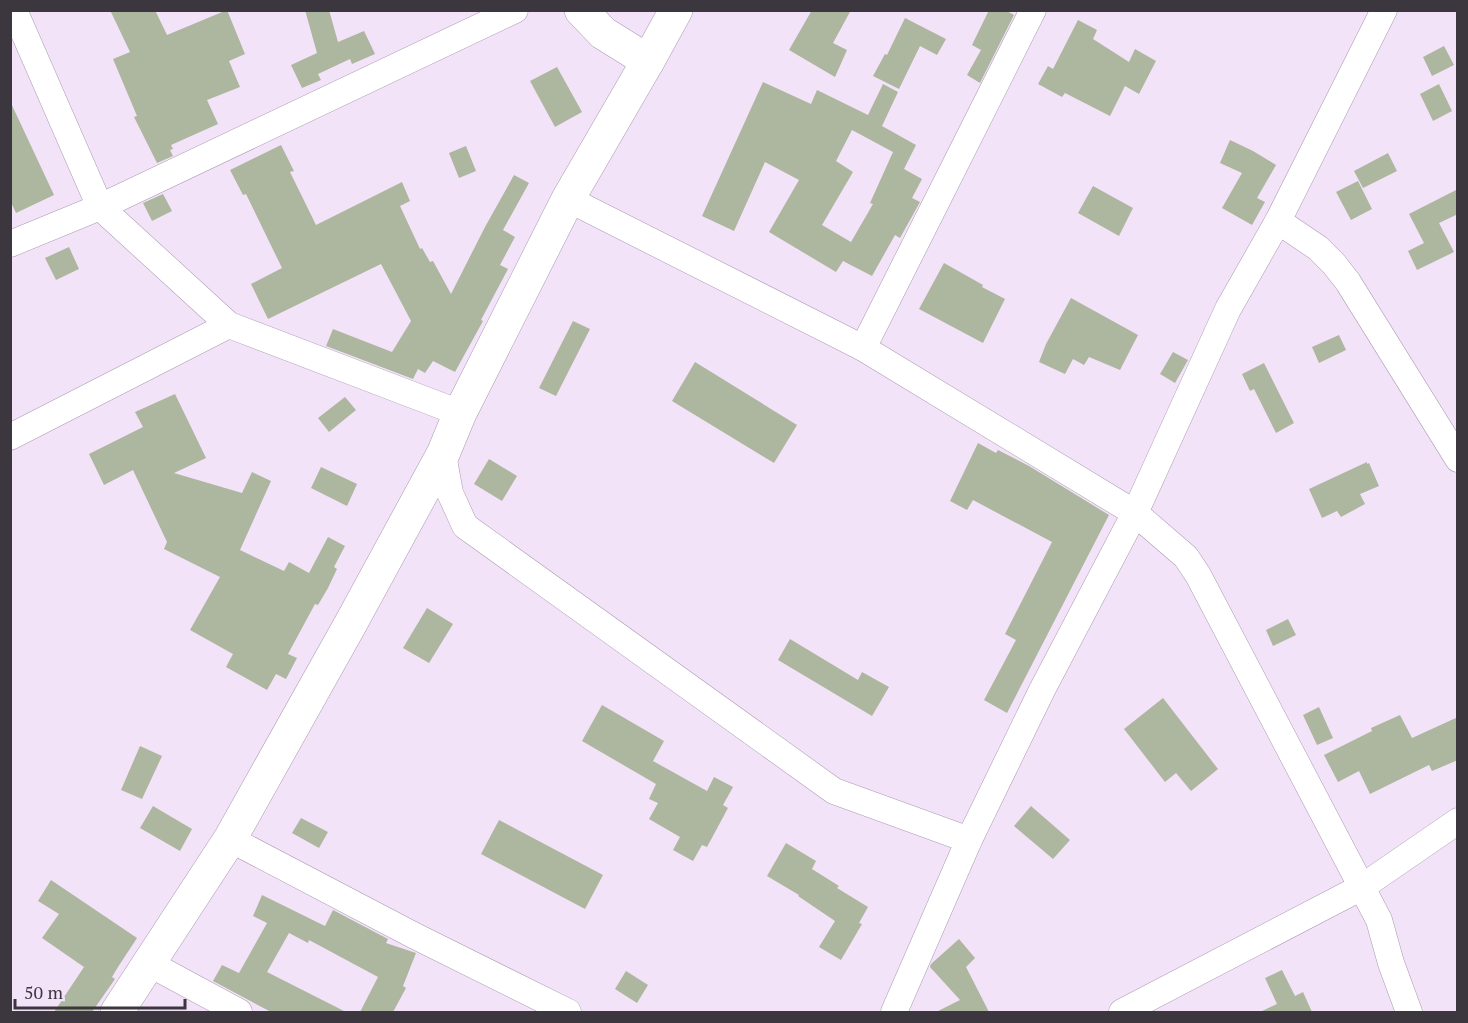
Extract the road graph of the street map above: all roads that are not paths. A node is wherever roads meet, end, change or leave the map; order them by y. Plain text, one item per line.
1 (14, 10) edge
2 (515, 10) edge
3 (581, 10) edge
4 (676, 10) edge
5 (1033, 10) edge
6 (1380, 12) edge
7 (648, 61) junction
8 (568, 199) junction
9 (100, 207) junction
10 (1278, 221) junction
11 (10, 244) edge
12 (229, 325) junction
13 (863, 348) junction
14 (460, 413) junction
15 (10, 437) edge
16 (443, 454) junction
17 (1458, 459) edge
18 (1135, 513) junction
19 (1458, 821) edge
20 (230, 839) junction
21 (969, 840) junction
22 (1362, 887) junction
23 (150, 964) junction
24 (117, 1012) edge
25 (239, 1012) edge
26 (568, 1012) edge
27 (894, 1012) edge
28 (1122, 1012) edge
29 (1409, 1012) edge

1 - 9 street
2 - 9 street
3 - 7 street
4 - 7 street
5 - 13 street
6 - 10 street
7 - 8 street
8 - 13 street
8 - 14 street
9 - 11 street
9 - 12 street
10 - 17 street
10 - 18 street
12 - 14 street
12 - 15 street
13 - 18 street
14 - 16 street
16 - 20 street
16 - 21 street
18 - 21 street
18 - 22 street
19 - 22 street
20 - 23 street
20 - 26 street
21 - 27 street
22 - 28 street
22 - 29 street
23 - 24 street
23 - 25 street

